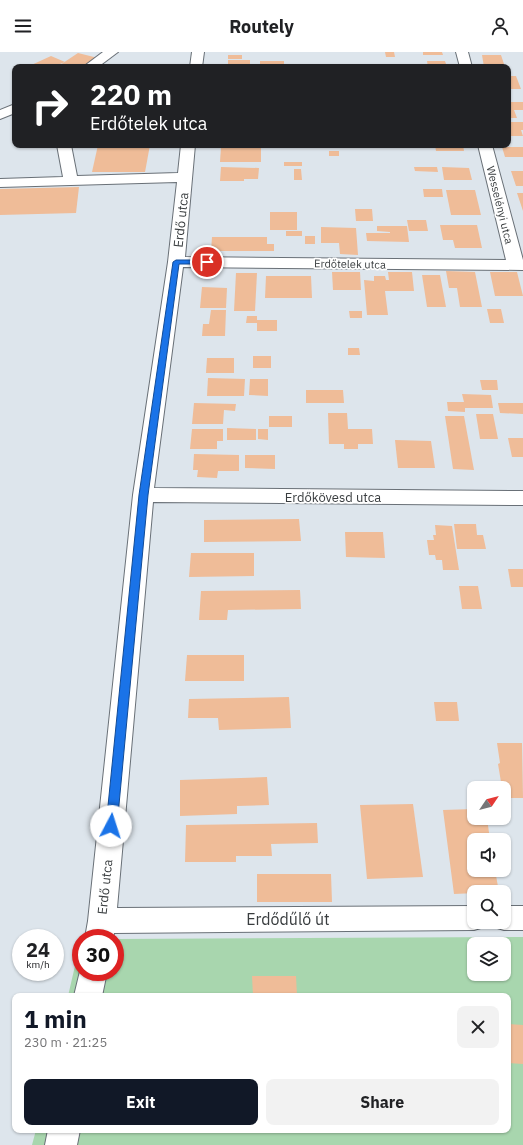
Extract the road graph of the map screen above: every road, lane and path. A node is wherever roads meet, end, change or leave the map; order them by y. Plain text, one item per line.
1 (112, 52) edge
2 (198, 52) edge
3 (462, 52) edge
4 (94, 64) edge
5 (196, 64) edge
6 (465, 64) edge
7 (12, 109) edge
8 (0, 115) edge
9 (65, 148) edge
10 (188, 148) edge
11 (486, 148) edge
12 (185, 177) junction
13 (71, 181) junction
14 (0, 183) edge
15 (176, 262) junction
16 (519, 265) edge
17 (144, 495) junction
18 (523, 498) edge
19 (467, 918) edge
20 (511, 918) edge
21 (523, 918) edge
22 (101, 929) edge
23 (91, 981) edge
24 (89, 993) edge
25 (63, 1133) edge
26 (61, 1145) edge

1 - 4 street
2 - 5 street
3 - 6 street
7 - 8 street
9 - 13 street
10 - 12 street, Erdő utca
11 - 16 street, Wesselényi utca
12 - 13 street
12 - 15 street, Erdő utca
13 - 14 street
15 - 16 street, Erdőtelek utca
15 - 17 street, Erdő utca
17 - 18 street, Erdőkövesd utca
17 - 22 street, Erdő utca
19 - 22 street, Erdődűlő út
20 - 21 street
23 - 24 street
25 - 26 street

